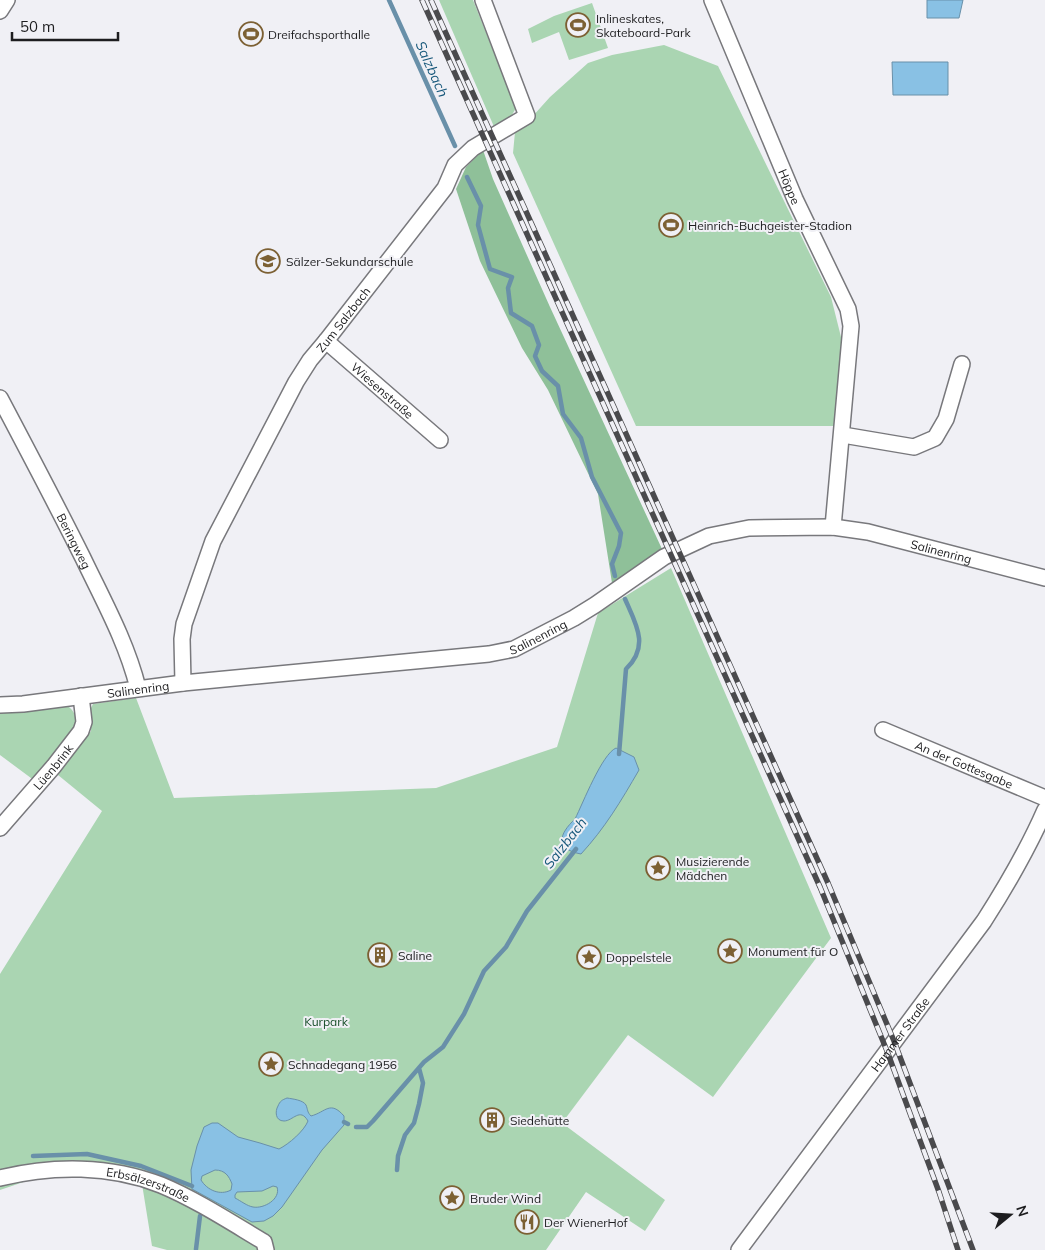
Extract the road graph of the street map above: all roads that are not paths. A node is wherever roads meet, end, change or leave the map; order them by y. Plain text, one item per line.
1 (7, 0) edge
2 (483, 0) edge
3 (712, 0) edge
4 (0, 11) edge
5 (326, 341) junction
6 (962, 364) dead end
7 (0, 398) edge
8 (843, 435) junction
9 (440, 440) dead end
10 (833, 528) junction
11 (1045, 578) edge
12 (183, 683) junction
13 (138, 688) junction
14 (81, 696) junction
15 (0, 705) edge
16 (883, 730) dead end
17 (1045, 798) edge
18 (1045, 810) edge
19 (0, 828) edge
20 (7, 1176) edge
21 (266, 1250) edge
22 (739, 1250) edge

1 - 4 street
2 - 5 street, Zum Salzbach
3 - 8 street, Höppe
5 - 9 street, Wiesenstraße
5 - 12 street, Zum Salzbach
6 - 8 street
7 - 13 street, Beringweg
8 - 10 street, Höppe
10 - 11 street, Salinenring
10 - 12 street, Salinenring
12 - 13 street, Salinenring
13 - 14 street, Salinenring
14 - 15 street, Salinenring
14 - 19 street, Lüenbrink
16 - 17 street, An der Gottesgabe
18 - 22 street, Hammer Straße
20 - 21 street, Erbsälzerstraße

